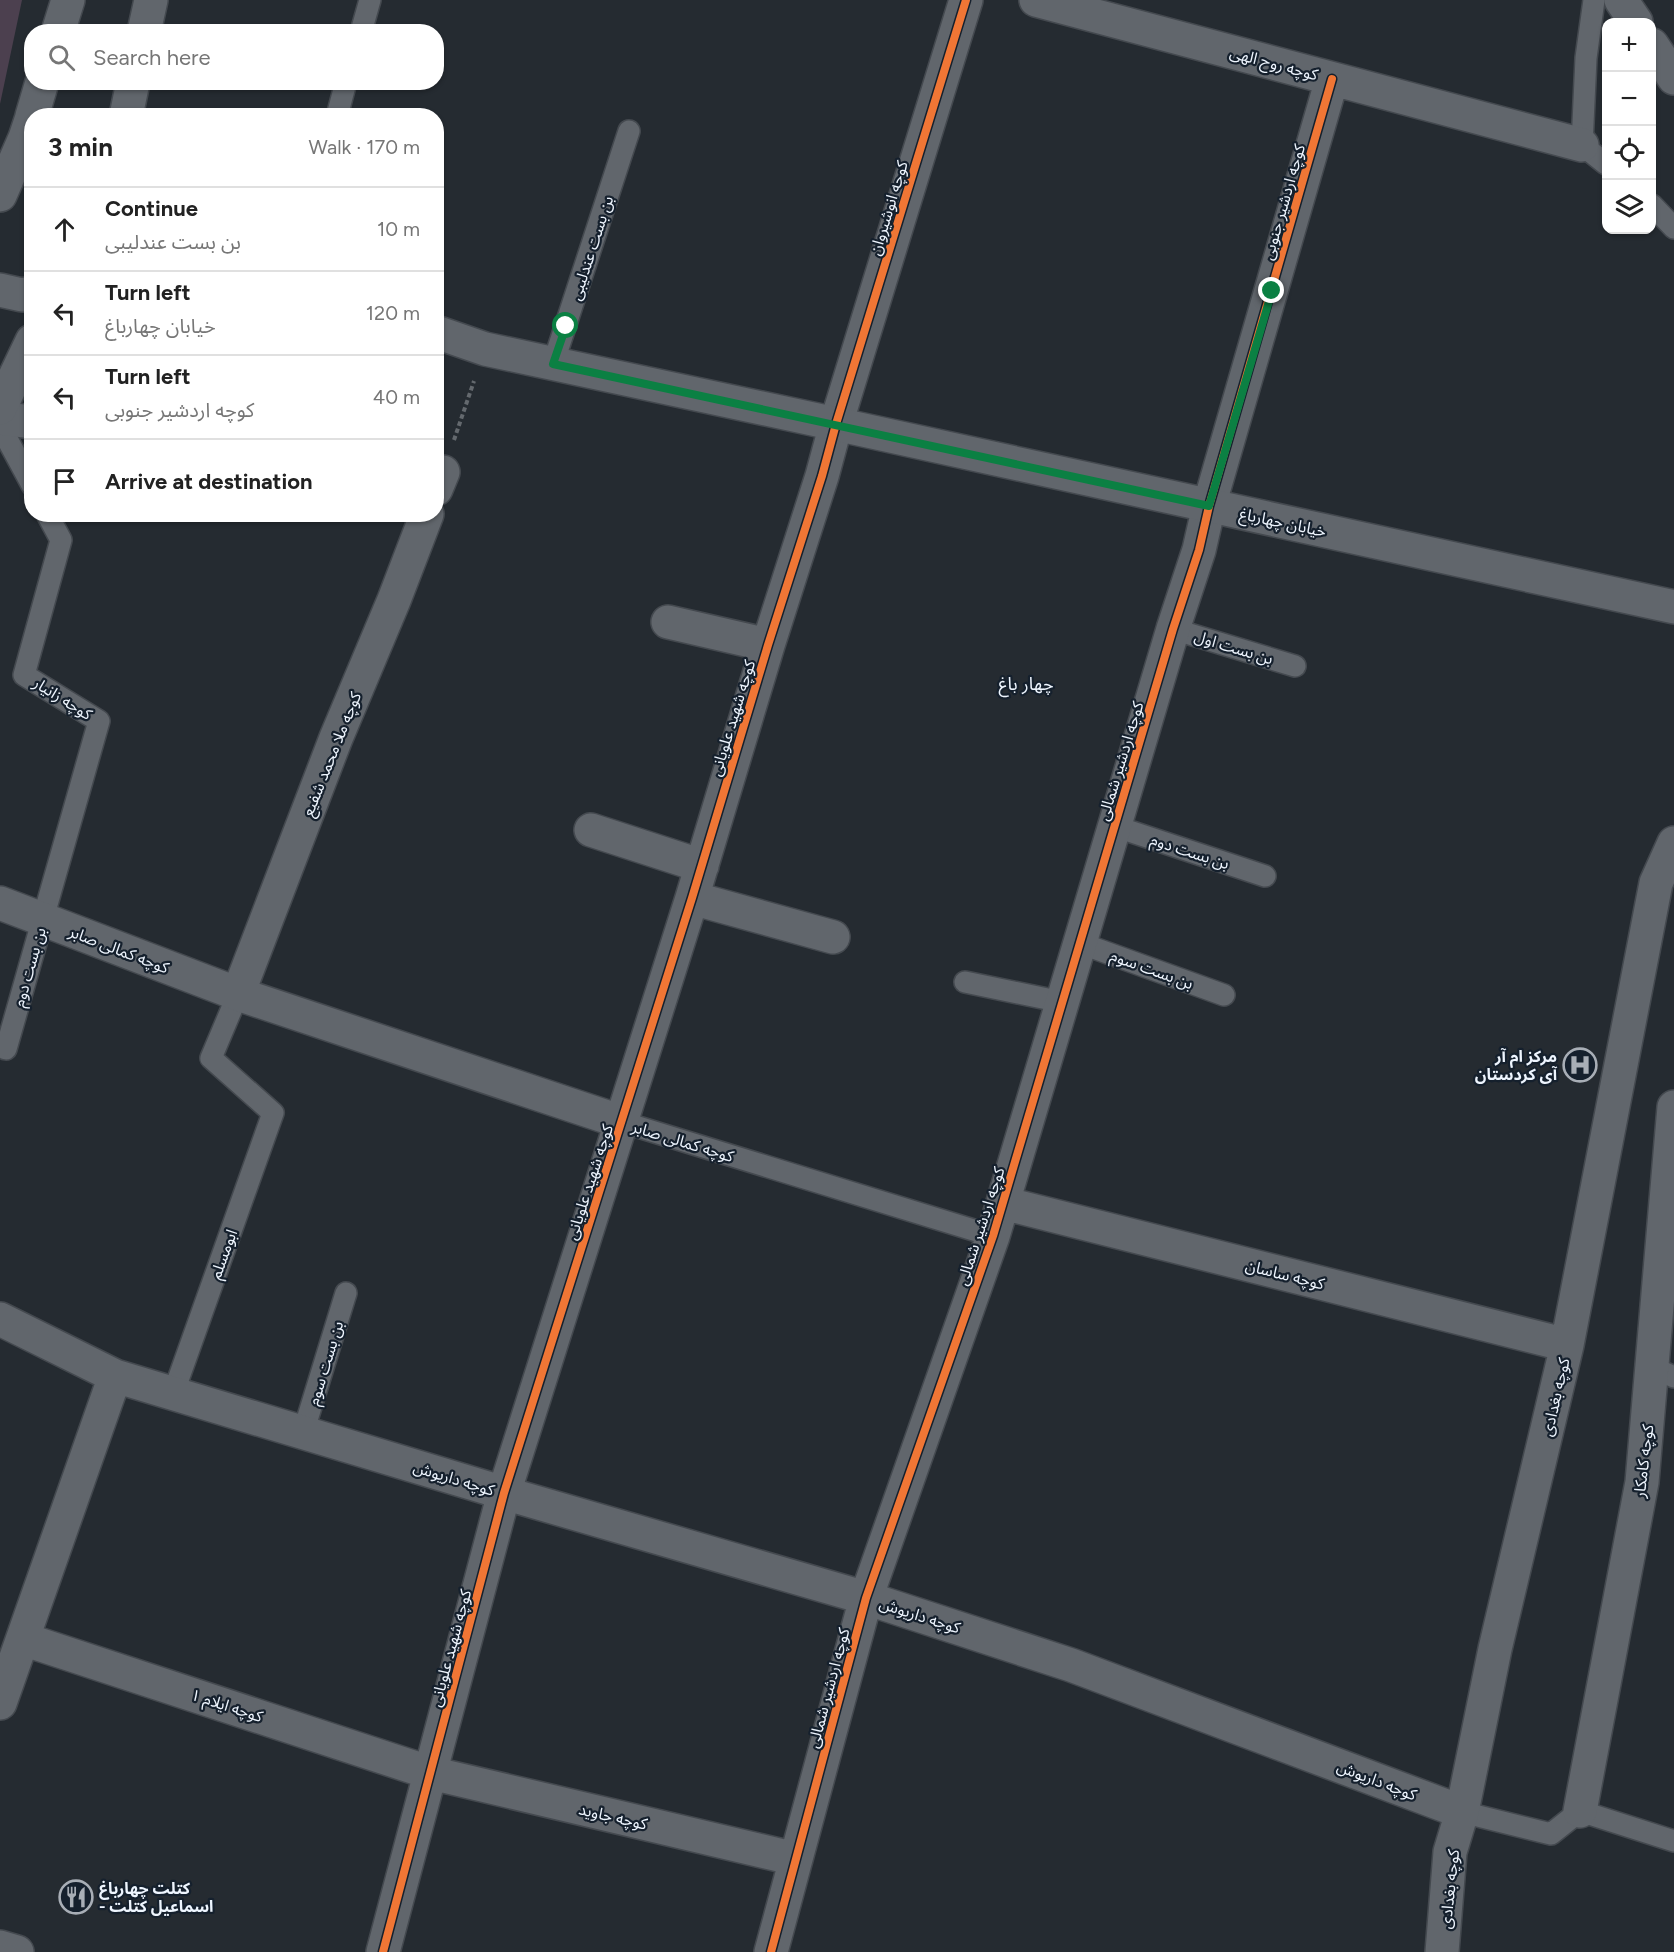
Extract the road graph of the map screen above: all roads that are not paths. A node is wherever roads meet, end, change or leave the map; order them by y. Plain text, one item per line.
1 (68, 0) edge
2 (151, 0) edge
3 (370, 0) edge
4 (966, 0) edge
5 (1036, 0) edge
6 (1594, 0) edge
7 (1621, 0) edge
8 (1633, 18) edge
9 (60, 24) edge
10 (146, 24) edge
11 (363, 24) edge
12 (1656, 51) edge
13 (1674, 78) edge
14 (1332, 79) junction
15 (40, 90) edge
16 (131, 90) edge
17 (344, 90) edge
18 (35, 108) edge
19 (128, 108) edge
20 (339, 108) edge
21 (629, 131) dead end
22 (24, 140) edge
23 (1594, 154) edge
24 (0, 195) edge
25 (1656, 209) edge
26 (1674, 228) edge
27 (0, 290) edge
28 (24, 295) edge
29 (444, 335) edge
30 (24, 358) edge
31 (553, 364) junction
32 (0, 408) edge
33 (0, 418) edge
34 (24, 421) edge
35 (836, 424) junction
36 (0, 426) edge
37 (24, 470) edge
38 (1209, 506) junction
39 (51, 522) edge
40 (424, 522) edge
41 (1674, 607) edge
42 (668, 622) dead end
43 (1173, 629) junction
44 (768, 645) junction
45 (1295, 666) dead end
46 (1114, 826) junction
47 (591, 830) dead end
48 (1674, 843) edge
49 (702, 866) junction
50 (1265, 876) dead end
51 (692, 898) junction
52 (0, 903) edge
53 (42, 920) junction
54 (833, 937) dead end
55 (1080, 943) junction
56 (965, 982) dead end
57 (238, 994) junction
58 (1224, 995) dead end
59 (1062, 1002) junction
60 (6, 1049) dead end
61 (1674, 1107) edge
62 (622, 1122) junction
63 (1003, 1203) junction
64 (993, 1236) junction
65 (346, 1293) dead end
66 (0, 1319) edge
67 (1567, 1346) junction
68 (1663, 1372) edge
69 (115, 1376) junction
70 (173, 1394) junction
71 (303, 1433) junction
72 (504, 1493) junction
73 (866, 1598) junction
74 (23, 1639) junction
75 (0, 1704) edge
76 (431, 1773) junction
77 (1580, 1811) junction
78 (1462, 1812) junction
79 (1674, 1841) edge
80 (796, 1859) junction
81 (0, 1947) edge
82 (17, 1952) edge
83 (383, 1952) edge
84 (771, 1952) edge
85 (1442, 1952) edge

1 - 9 street
2 - 10 street
3 - 11 lane
4 - 35 street, کوچه انوشیروان
5 - 14 street, کوچه روح الهی
6 - 23 lane
7 - 8 street
12 - 13 street
14 - 23 street, کوچه روح الهی
14 - 38 street, کوچه اردشیر جنوبی
15 - 18 street
16 - 19 street
17 - 20 lane
21 - 31 lane, بن بست عندلیبی
22 - 24 street
25 - 26 lane
27 - 28 street
29 - 31 street, خیابان چهارباغ
30 - 32 street
31 - 35 street, خیابان چهارباغ
33 - 34 street
35 - 38 street, خیابان چهارباغ
35 - 44 street, کوچه شهید علویانی
36 - 37 lane
38 - 41 street, خیابان چهارباغ
38 - 43 street, کوچه اردشیر شمالی
39 - 53 lane, کوچه زانیار
40 - 57 street, کوچه ملا محمد شفیع
42 - 44 street
43 - 45 lane, بن بست اول
43 - 46 street, کوچه اردشیر شمالی
44 - 49 street, کوچه شهید علویانی
46 - 50 lane, بن بست دوم
46 - 55 street, کوچه اردشیر شمالی
47 - 49 street
48 - 67 street, کوچه بغدادی
49 - 51 street, کوچه شهید علویانی
51 - 54 street
51 - 62 street, کوچه شهید علویانی
52 - 53 street, کوچه کمالی صابر
53 - 57 street, کوچه کمالی صابر
53 - 60 lane, بن بست دوم
55 - 58 lane, بن بست سوم
55 - 59 street, کوچه اردشیر شمالی
56 - 59 lane
57 - 62 street, کوچه کمالی صابر
57 - 70 lane, ابومسلم
59 - 63 street, کوچه اردشیر شمالی
61 - 68 street, کوچه کامکار
62 - 64 lane, کوچه کمالی صابر
62 - 72 street, کوچه شهید علویانی
63 - 64 street, کوچه اردشیر شمالی
63 - 67 street, کوچه ساسان
64 - 73 street, کوچه اردشیر شمالی
65 - 71 lane, بن بست سوم
66 - 69 street, کوچه داریوش
67 - 78 street, کوچه بغدادی
68 - 77 street, کوچه کامکار
69 - 70 street, کوچه داریوش
69 - 74 street
70 - 71 street, کوچه داریوش
71 - 72 street, کوچه داریوش
72 - 73 street, کوچه داریوش
72 - 76 street, کوچه شهید علویانی
73 - 78 street, کوچه داریوش
73 - 80 street, کوچه اردشیر شمالی
74 - 75 street
74 - 76 street, کوچه ایلام ۱
76 - 80 street, کوچه جاوید
76 - 83 street, کوچه شهید علویانی
77 - 78 lane, کوچه داریوش
77 - 79 lane
78 - 85 street, کوچه بغدادی
80 - 84 street, کوچه اردشیر شمالی
81 - 82 street

